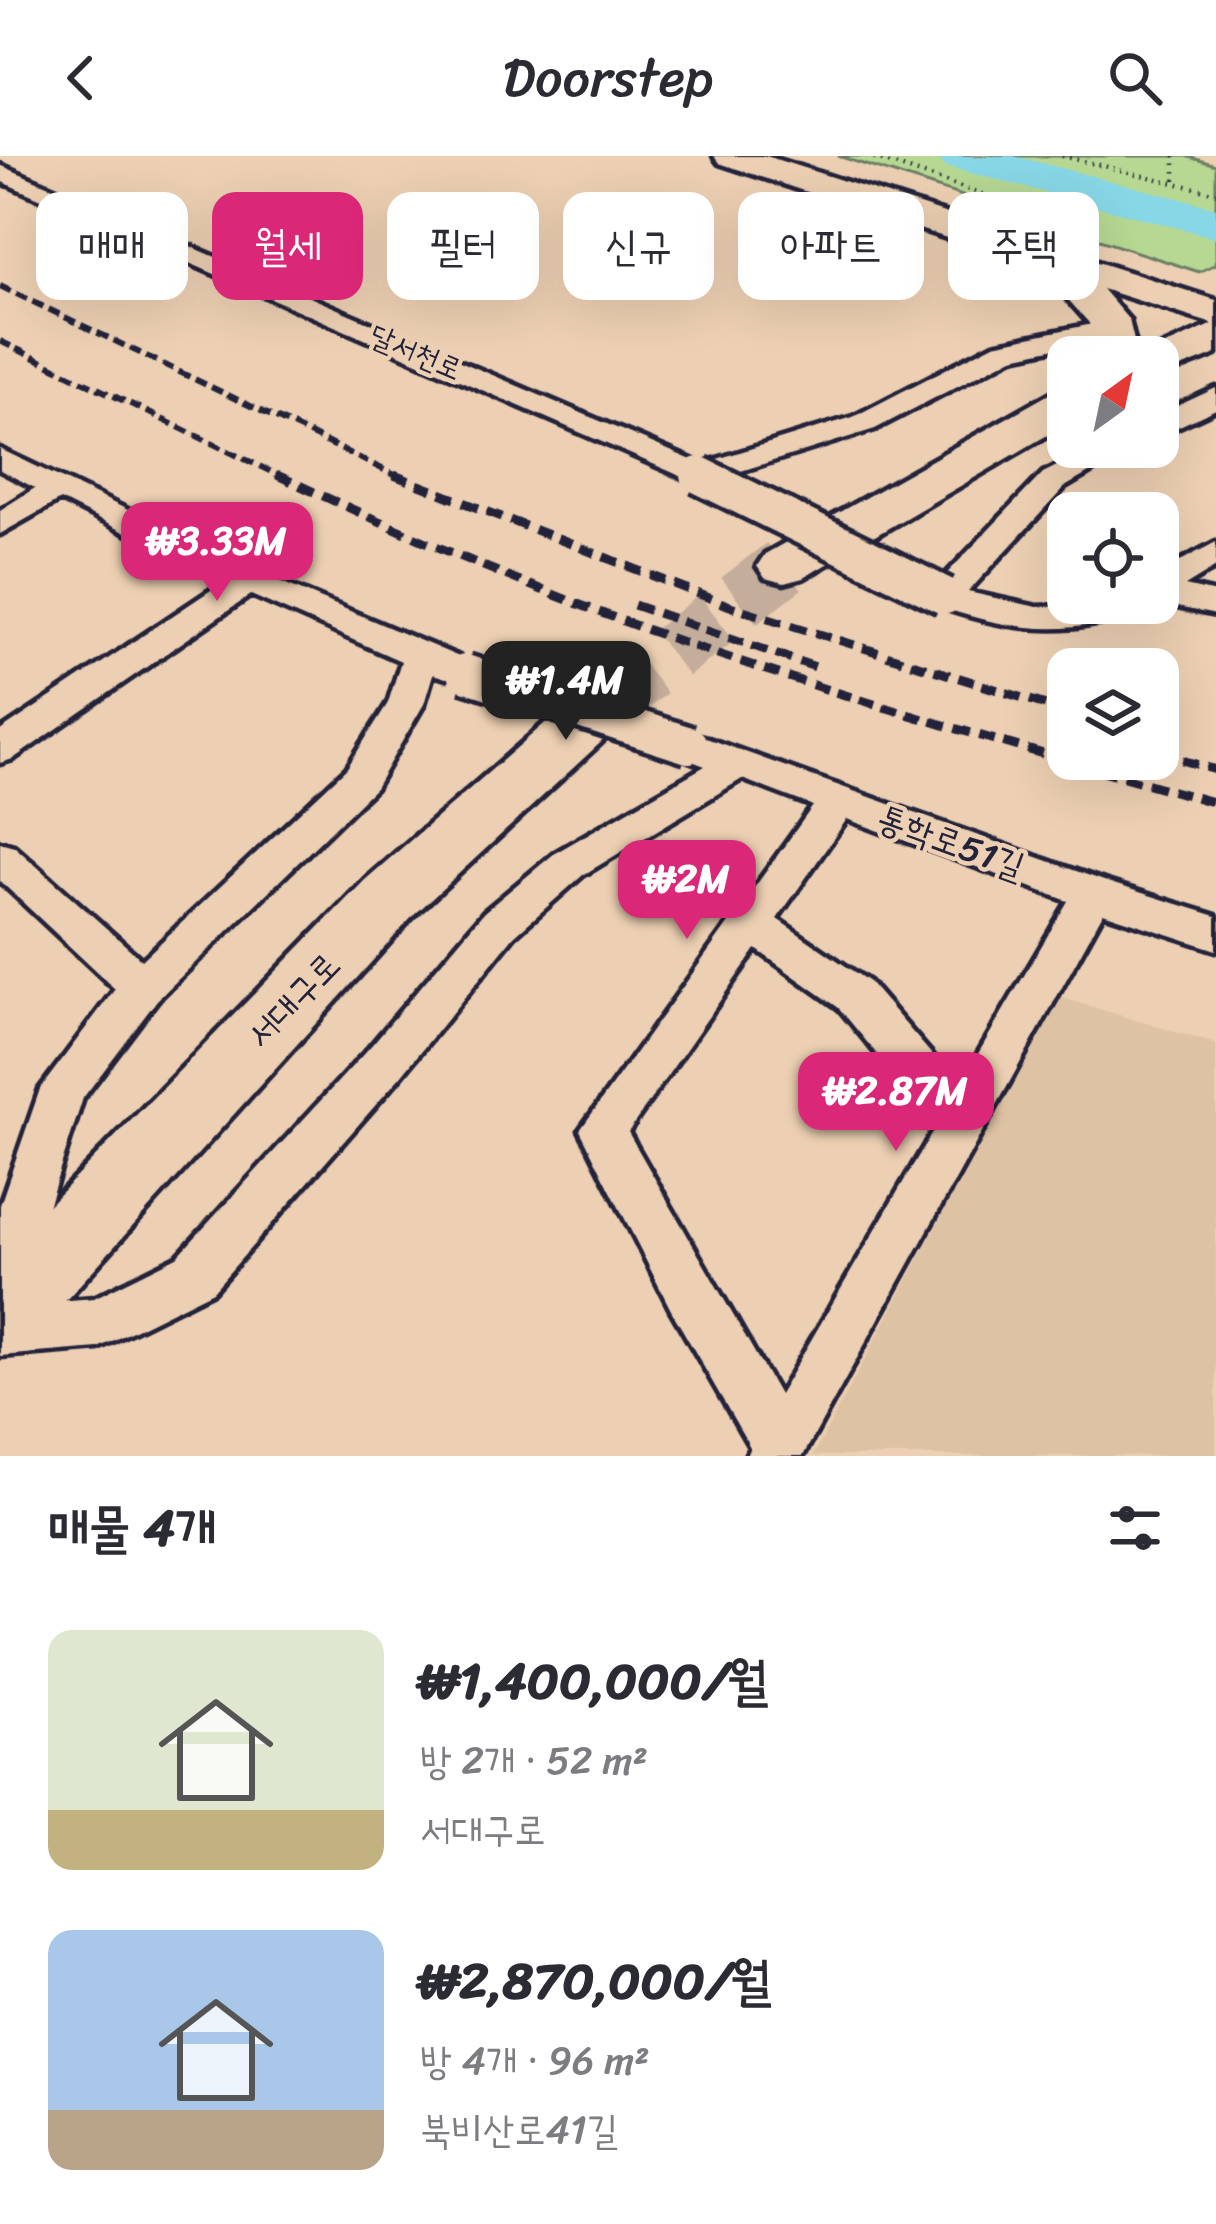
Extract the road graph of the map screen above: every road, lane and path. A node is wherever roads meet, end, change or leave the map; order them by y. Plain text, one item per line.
1 (731, 156) edge
2 (1063, 156) edge
3 (1175, 156) edge
4 (0, 172) edge
5 (1175, 183) junction
6 (1216, 193) edge
7 (948, 226) edge
8 (1099, 275) edge
9 (1083, 300) edge
10 (1216, 313) edge
11 (1110, 336) edge
12 (1216, 337) edge
13 (1047, 347) edge
14 (1179, 354) edge
15 (1216, 397) edge
16 (1047, 415) edge
17 (1179, 416) edge
18 (0, 458) edge
19 (1077, 468) edge
20 (699, 475) junction
21 (58, 487) junction
22 (0, 524) edge
23 (1216, 552) edge
24 (784, 566) tunnel mouth
25 (1179, 576) edge
26 (248, 580) junction
27 (1179, 595) edge
28 (945, 596) junction
29 (1216, 604) edge
30 (1047, 618) edge
31 (421, 657) junction
32 (603, 706) tunnel mouth
33 (0, 749) edge
34 (738, 764) junction
35 (838, 801) junction
36 (0, 857) edge
37 (1093, 894) junction
38 (749, 922) junction
39 (1216, 933) edge
40 (142, 987) junction
41 (962, 1124) junction
42 (0, 1278) edge
43 (0, 1313) edge
44 (0, 1331) edge
45 (776, 1451) edge

1 - 7 main road
2 - 5 path
3 - 5 path
4 - 20 street, 달서천로
5 - 6 path
8 - 10 main road
9 - 11 main road
12 - 14 main road
13 - 20 street
15 - 17 street
16 - 24 main road
18 - 21 street, 통학로51길
19 - 28 street
20 - 28 street, 달서천로, bridge
21 - 22 street
21 - 26 street, 통학로51길
23 - 25 street
26 - 31 street, 통학로51길
26 - 33 street
27 - 29 street
28 - 30 street, 달서천로
31 - 34 street, 통학로51길, bridge
31 - 40 street
32 - 43 main road, 서대구로
34 - 35 street, 통학로51길
34 - 44 street
35 - 37 street, 통학로51길
35 - 38 street
36 - 40 street
37 - 39 street, 통학로51길
37 - 41 street
38 - 41 street
38 - 45 street
40 - 42 street
41 - 45 street

